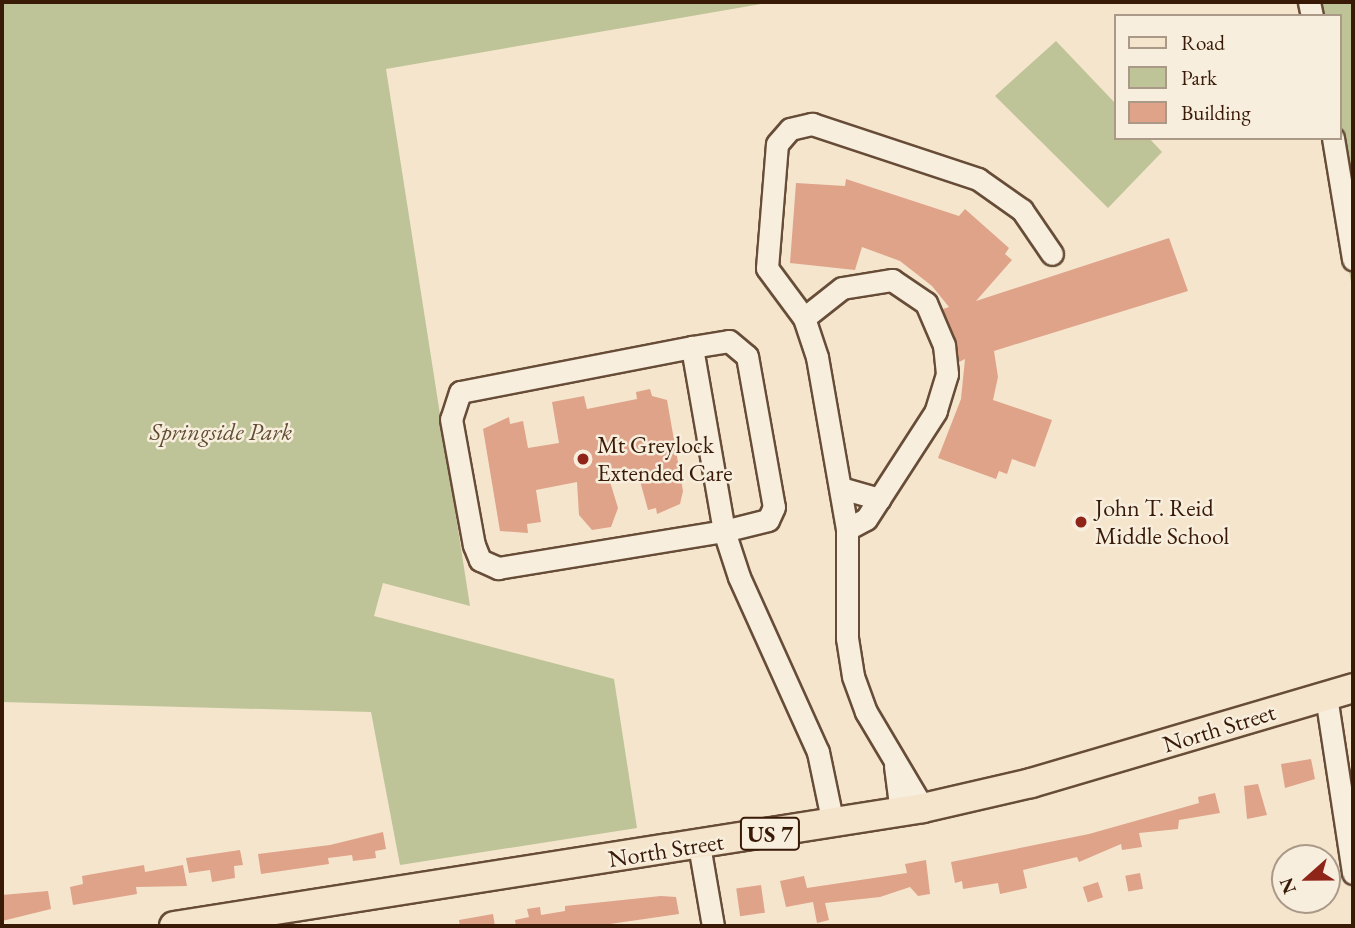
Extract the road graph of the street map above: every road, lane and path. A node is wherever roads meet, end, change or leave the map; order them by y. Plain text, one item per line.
1 (1333, 140) edge
2 (1052, 254) dead end
3 (1353, 259) edge
4 (804, 318) junction
5 (692, 347) junction
6 (841, 488) junction
7 (879, 499) junction
8 (847, 529) junction
9 (724, 531) junction
10 (1353, 688) edge
11 (1326, 696) junction
12 (912, 810) junction
13 (833, 824) junction
14 (699, 845) junction
15 (1353, 873) edge
16 (174, 926) edge
17 (713, 926) edge

1 - 3 street
2 - 4 street
4 - 6 street
4 - 7 street
5 - 9 street
5 - 9 street
5 - 9 street
6 - 7 street
6 - 8 street
7 - 8 street
8 - 12 street
9 - 13 street
10 - 11 main road, North Street / US 7
11 - 12 main road, North Street / US 7
11 - 15 street
12 - 13 main road, North Street / US 7
13 - 14 main road, North Street / US 7
14 - 16 main road, North Street / US 7
14 - 17 street

